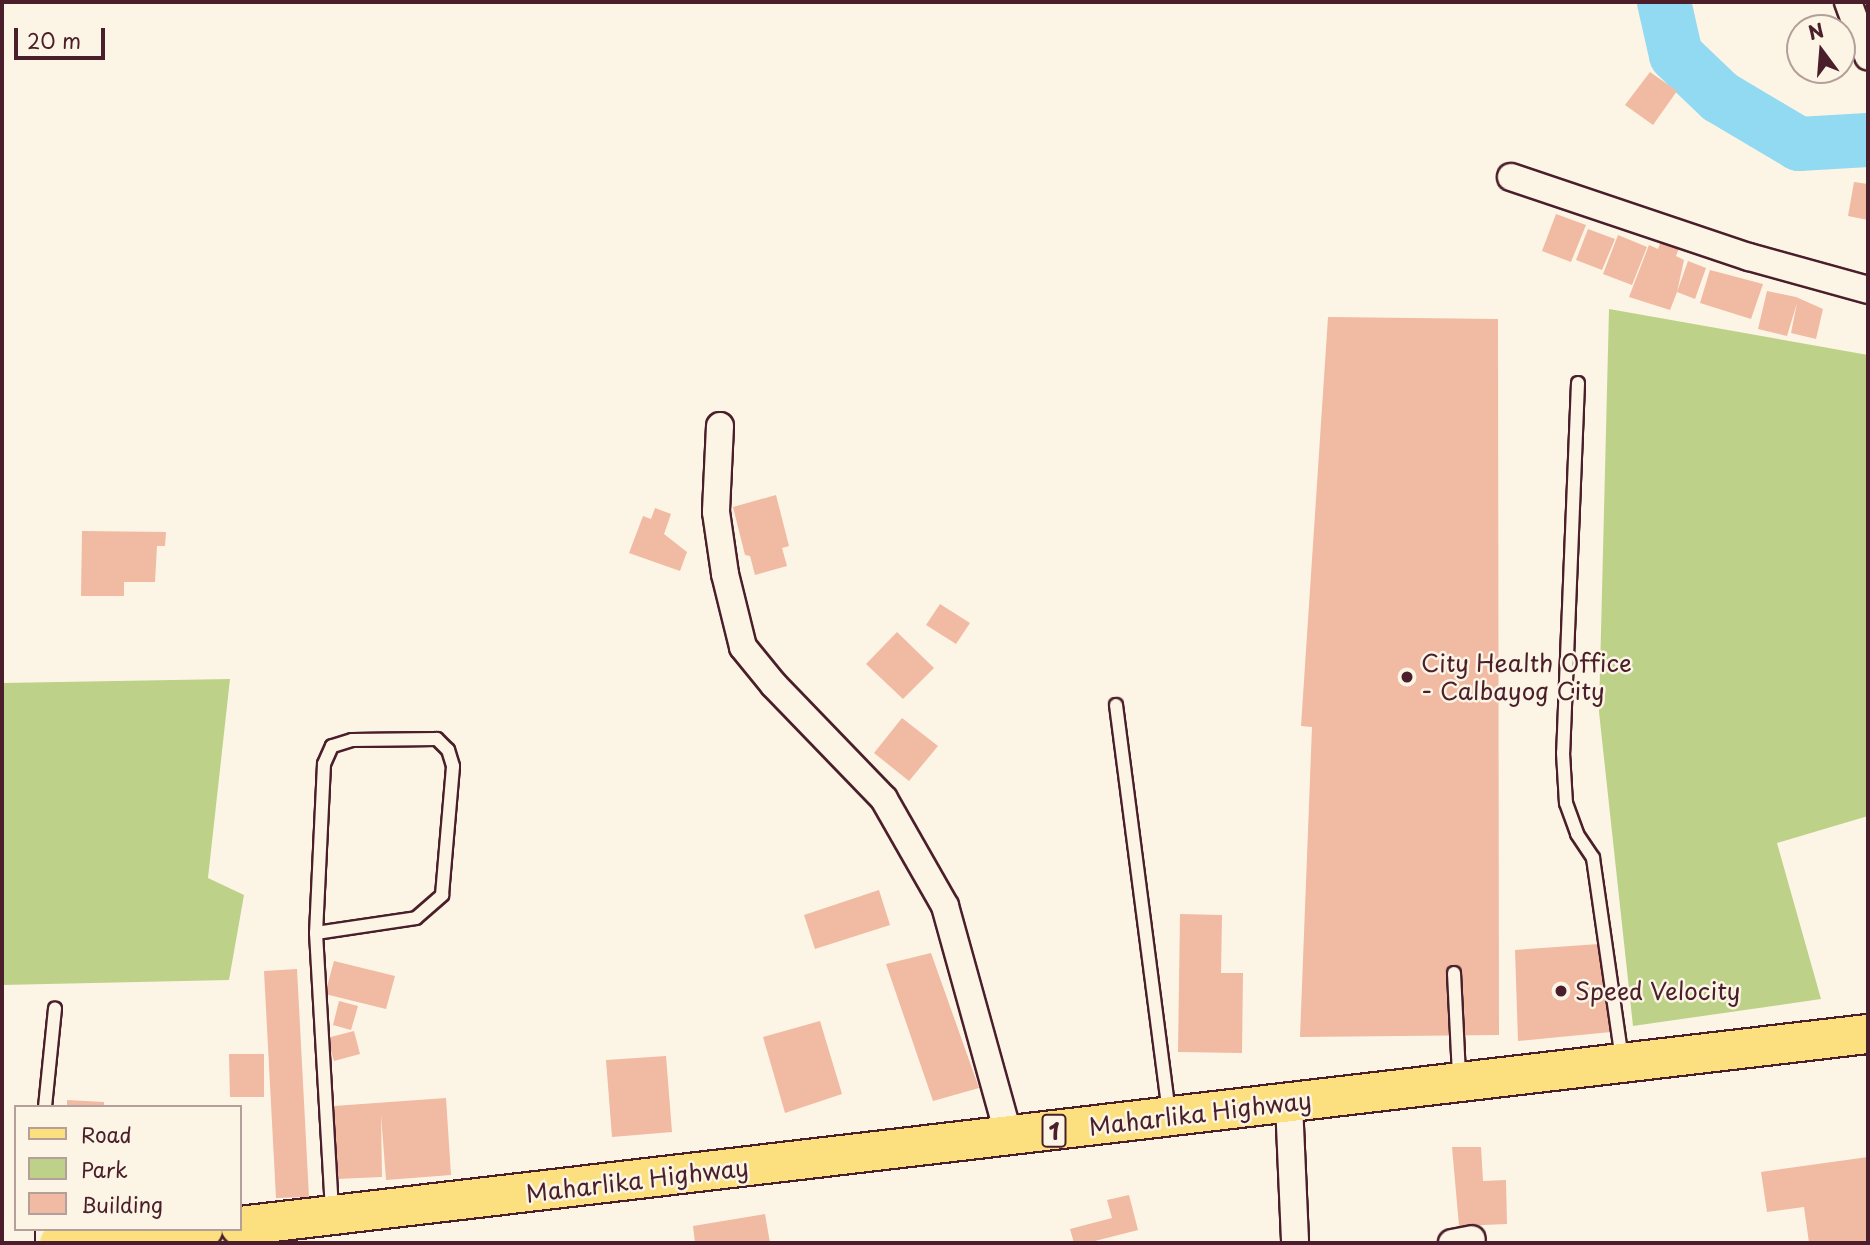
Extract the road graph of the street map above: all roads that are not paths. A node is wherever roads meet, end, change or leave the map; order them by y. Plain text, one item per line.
1 (1848, 2) edge
2 (1868, 56) edge
3 (1511, 177) dead end
4 (1868, 289) edge
5 (1578, 383) dead end
6 (720, 426) dead end
7 (1116, 705) dead end
8 (316, 933) junction
9 (1454, 973) dead end
10 (55, 1009) dead end
11 (1868, 1034) edge
12 (1623, 1063) junction
13 (1460, 1081) junction
14 (1289, 1103) junction
15 (45, 1105) edge
16 (1169, 1117) junction
17 (1009, 1136) junction
18 (332, 1217) junction
19 (242, 1226) edge
20 (182, 1231) edge
21 (59, 1243) edge
22 (1295, 1243) edge

1 - 2 street
3 - 4 street
5 - 12 lane
6 - 17 street
7 - 16 lane
8 - 8 lane
8 - 18 lane
9 - 13 lane
10 - 15 lane
11 - 12 main road, Maharlika Highway / 1
12 - 13 main road, Maharlika Highway / 1
13 - 14 main road, Maharlika Highway / 1
14 - 16 main road, Maharlika Highway / 1
14 - 22 street
16 - 17 main road, Maharlika Highway / 1
17 - 18 main road, Maharlika Highway / 1
18 - 19 main road, Maharlika Highway / 1
20 - 21 main road

